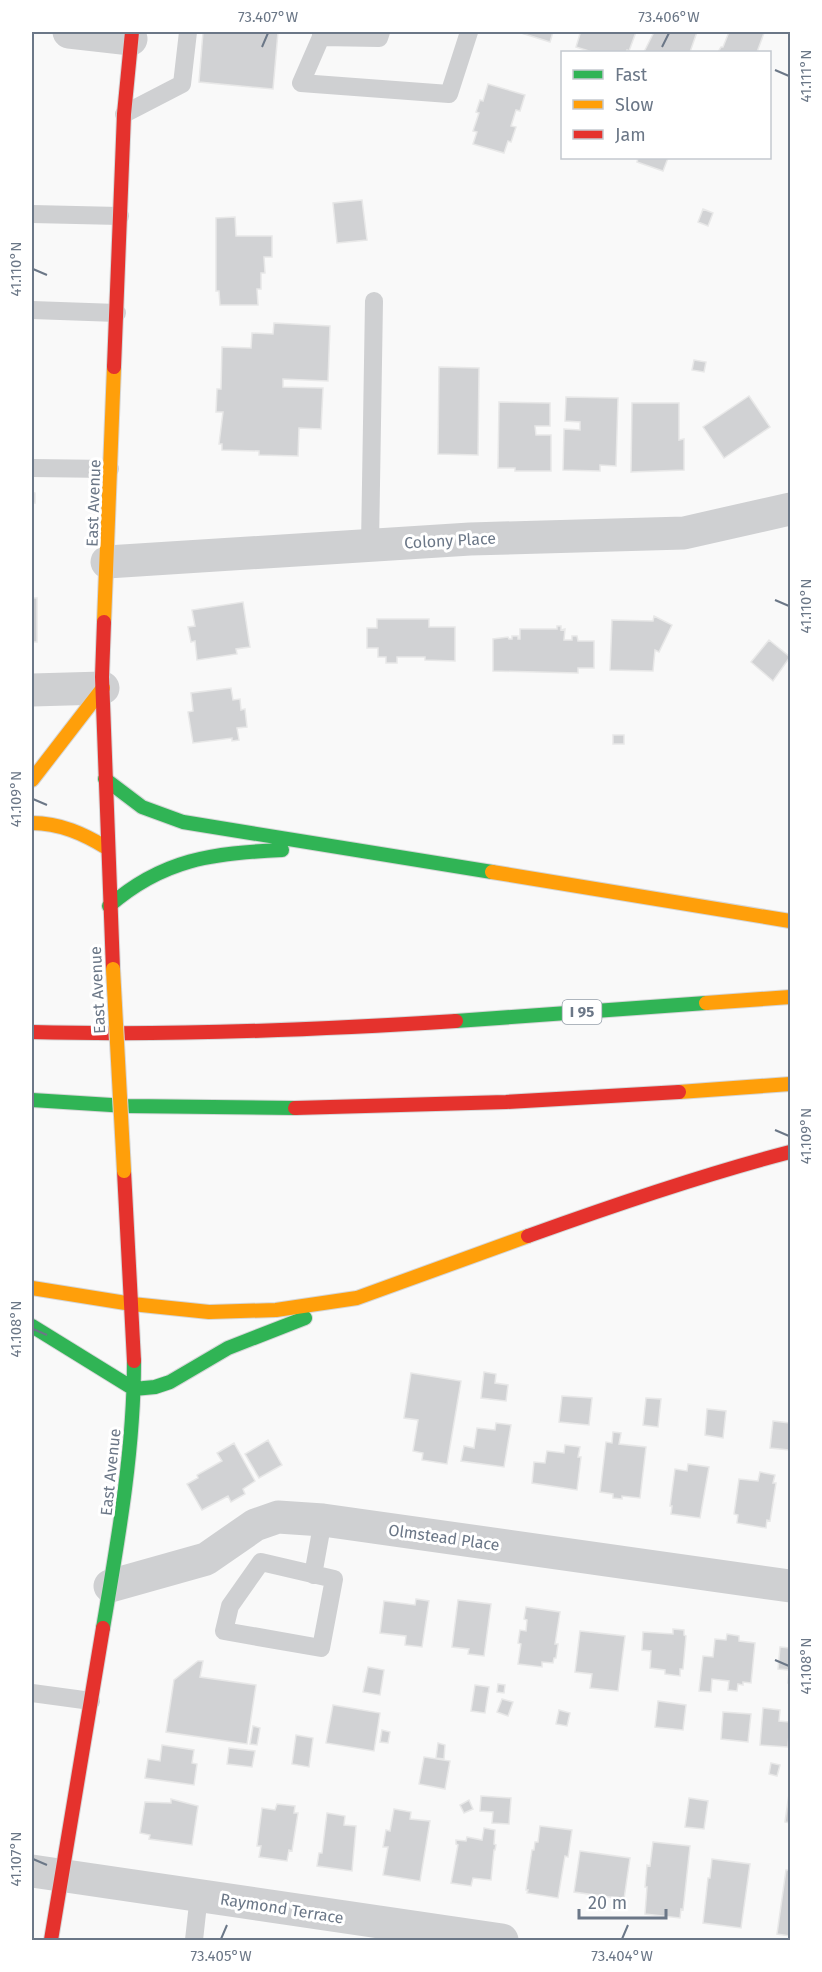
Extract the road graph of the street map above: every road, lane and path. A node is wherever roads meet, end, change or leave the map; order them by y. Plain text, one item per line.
1 (69, 32) edge
2 (188, 32) edge
3 (381, 32) edge
4 (469, 32) edge
5 (321, 34) edge
6 (131, 35) edge
7 (124, 114) junction
8 (32, 214) edge
9 (120, 216) junction
10 (374, 301) dead end
11 (32, 310) edge
12 (117, 313) junction
13 (32, 468) edge
14 (110, 470) junction
15 (790, 509) edge
16 (370, 545) junction
17 (107, 562) junction
18 (103, 688) junction
19 (32, 690) edge
20 (105, 779) junction
21 (32, 780) edge
22 (32, 823) edge
23 (106, 848) junction
24 (388, 855) junction
25 (109, 906) junction
26 (790, 921) edge
27 (790, 997) edge
28 (32, 1032) edge
29 (790, 1084) edge
30 (32, 1100) edge
31 (790, 1152) edge
32 (32, 1288) edge
33 (357, 1298) junction
34 (132, 1304) junction
35 (32, 1326) edge
36 (134, 1389) junction
37 (323, 1520) junction
38 (313, 1575) junction
39 (110, 1586) junction
40 (790, 1586) edge
41 (32, 1693) edge
42 (91, 1701) junction
43 (47, 1873) edge
44 (200, 1895) junction
45 (51, 1941) edge
46 (194, 1941) edge
47 (502, 1941) edge

1 - 6 street
2 - 7 lane
3 - 5 lane
4 - 5 lane
6 - 7 main road, East Avenue
7 - 9 main road, East Avenue
8 - 9 lane
9 - 12 main road, East Avenue
10 - 16 lane
11 - 12 lane
12 - 14 main road, East Avenue
13 - 14 lane
14 - 17 main road, East Avenue
15 - 16 street, Colony Place
16 - 17 street, Colony Place
17 - 18 main road, East Avenue
18 - 19 street
18 - 20 main road, East Avenue
18 - 21 main road
20 - 23 main road, East Avenue
20 - 24 main road
22 - 23 main road
23 - 25 main road, East Avenue
24 - 25 main road
24 - 26 main road
25 - 34 main road, East Avenue, bridge
27 - 28 main road, I 95
29 - 30 main road
31 - 33 main road
32 - 34 main road
33 - 34 main road
33 - 36 main road
34 - 36 main road, East Avenue
35 - 36 main road
36 - 39 main road, East Avenue
37 - 38 lane
37 - 39 street, Olmstead Place
37 - 40 street, Olmstead Place
38 - 38 lane
39 - 42 main road, East Avenue
41 - 42 lane
42 - 43 main road, East Avenue
43 - 44 street, Raymond Terrace
43 - 45 main road, East Avenue
44 - 46 lane
44 - 47 street, Raymond Terrace

